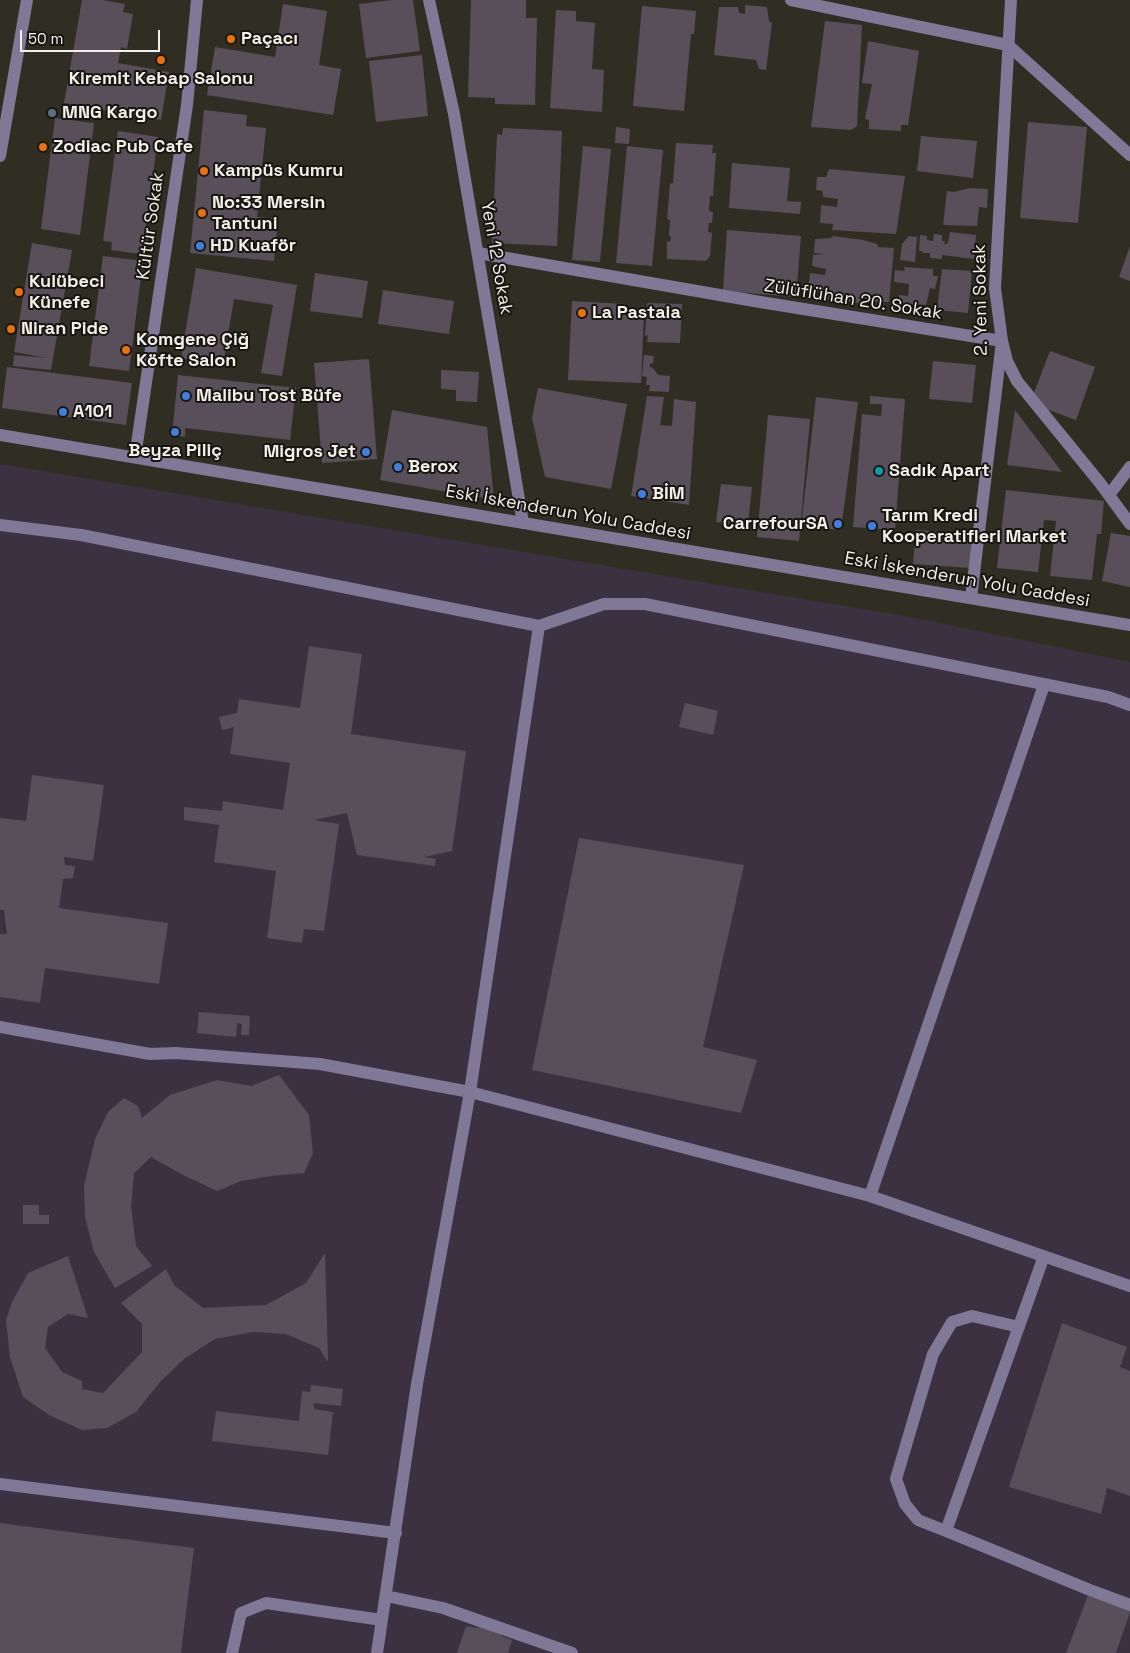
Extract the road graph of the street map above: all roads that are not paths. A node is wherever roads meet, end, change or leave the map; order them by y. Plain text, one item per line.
1 (26, 0) edge
2 (197, 0) edge
3 (429, 0) edge
4 (791, 0) edge
5 (1011, 0) edge
6 (1008, 46) junction
7 (0, 155) edge
8 (1130, 155) edge
9 (478, 253) junction
10 (1002, 342) junction
11 (0, 435) edge
12 (135, 457) junction
13 (1130, 467) edge
14 (1109, 495) junction
15 (523, 523) junction
16 (1130, 524) edge
17 (0, 525) edge
18 (971, 598) junction
19 (1130, 625) edge
20 (539, 626) junction
21 (1044, 685) junction
22 (1130, 704) edge
23 (0, 1027) edge
24 (470, 1092) junction
25 (870, 1196) junction
26 (1044, 1256) junction
27 (1130, 1286) edge
28 (1019, 1327) junction
29 (0, 1484) edge
30 (946, 1531) junction
31 (396, 1533) junction
32 (386, 1596) junction
33 (1130, 1604) edge
34 (382, 1620) junction
35 (232, 1653) edge
36 (377, 1653) edge
37 (572, 1653) edge

1 - 7 street
2 - 12 street, Kültür Sokak
3 - 9 street, Yeni 12 Sokak
4 - 6 street
5 - 6 street, 2. Yeni Sokak
6 - 8 street
6 - 10 street, 2. Yeni Sokak
9 - 10 street, Zülüflühan 20. Sokak
9 - 15 street, Yeni 12 Sokak
10 - 14 street
10 - 18 street, 2. Yeni Sokak
11 - 12 street, Eski İskenderun Yolu Caddesi
12 - 15 street, Eski İskenderun Yolu Caddesi
13 - 14 street
14 - 16 street
15 - 18 street, Eski İskenderun Yolu Caddesi
17 - 20 street
18 - 19 street, Eski İskenderun Yolu Caddesi
20 - 21 street
20 - 24 street
21 - 22 street
21 - 25 street
23 - 24 street
24 - 25 street
24 - 31 street
25 - 26 street
26 - 27 street
26 - 28 street
28 - 30 street
28 - 30 street
29 - 31 street
30 - 33 street
31 - 32 street
32 - 34 street
32 - 37 street
34 - 35 street
34 - 36 street

